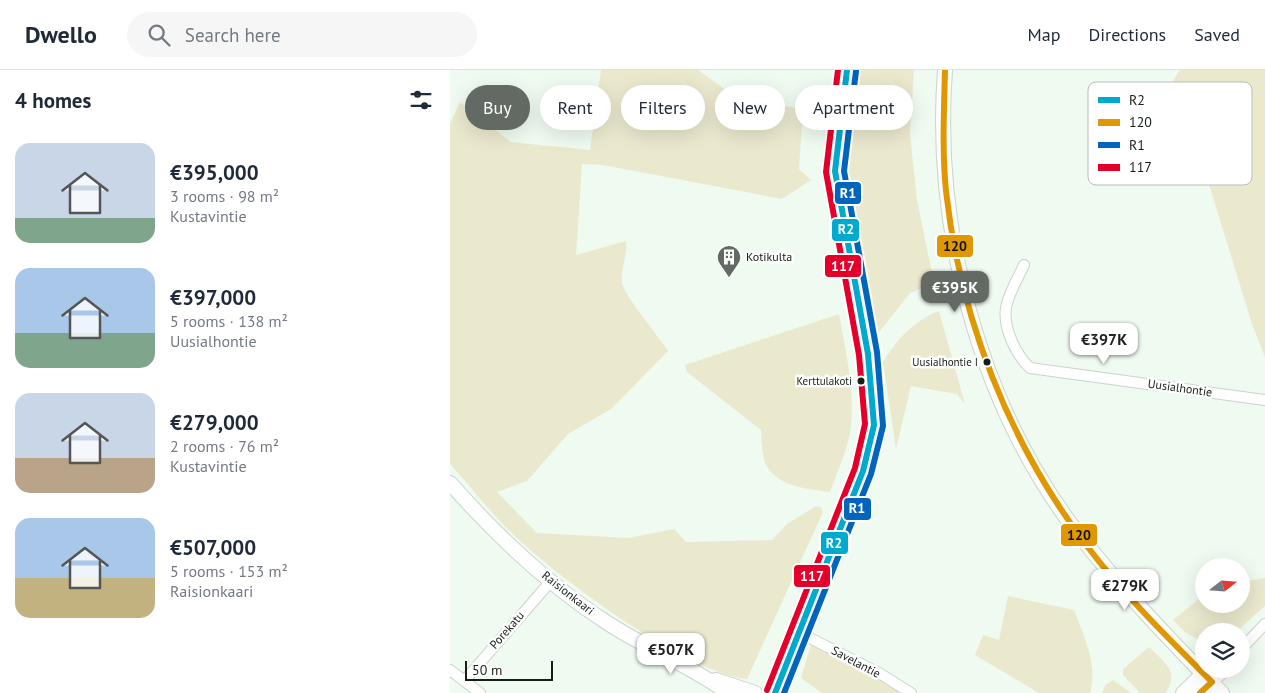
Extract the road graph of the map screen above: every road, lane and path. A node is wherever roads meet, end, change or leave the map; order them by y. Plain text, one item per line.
1 (847, 70) edge
2 (945, 70) edge
3 (1024, 264) dead end
4 (1265, 400) edge
5 (450, 483) edge
6 (551, 581) junction
7 (1265, 624) edge
8 (800, 633) junction
9 (1250, 639) edge
10 (1195, 662) edge
11 (450, 670) edge
12 (706, 677) junction
13 (1204, 678) edge
14 (1207, 678) edge
15 (1210, 678) edge
16 (465, 680) junction
17 (480, 693) edge
18 (728, 693) edge
19 (755, 693) edge
20 (775, 693) edge
21 (911, 693) edge
22 (1183, 693) edge
23 (1200, 693) edge
24 (1222, 693) edge

1 - 8 main road
2 - 10 main road
3 - 4 street, Uusialhontie
5 - 6 main road, Raisionkaari
6 - 12 main road, Raisionkaari
6 - 16 street, Porekatu
7 - 9 street
8 - 20 main road
8 - 21 street, Savelantie
11 - 16 street
12 - 18 main road, Raisionkaari
12 - 19 main road, Raisionkaari
13 - 22 main road
14 - 23 main road
15 - 24 main road
16 - 17 street

